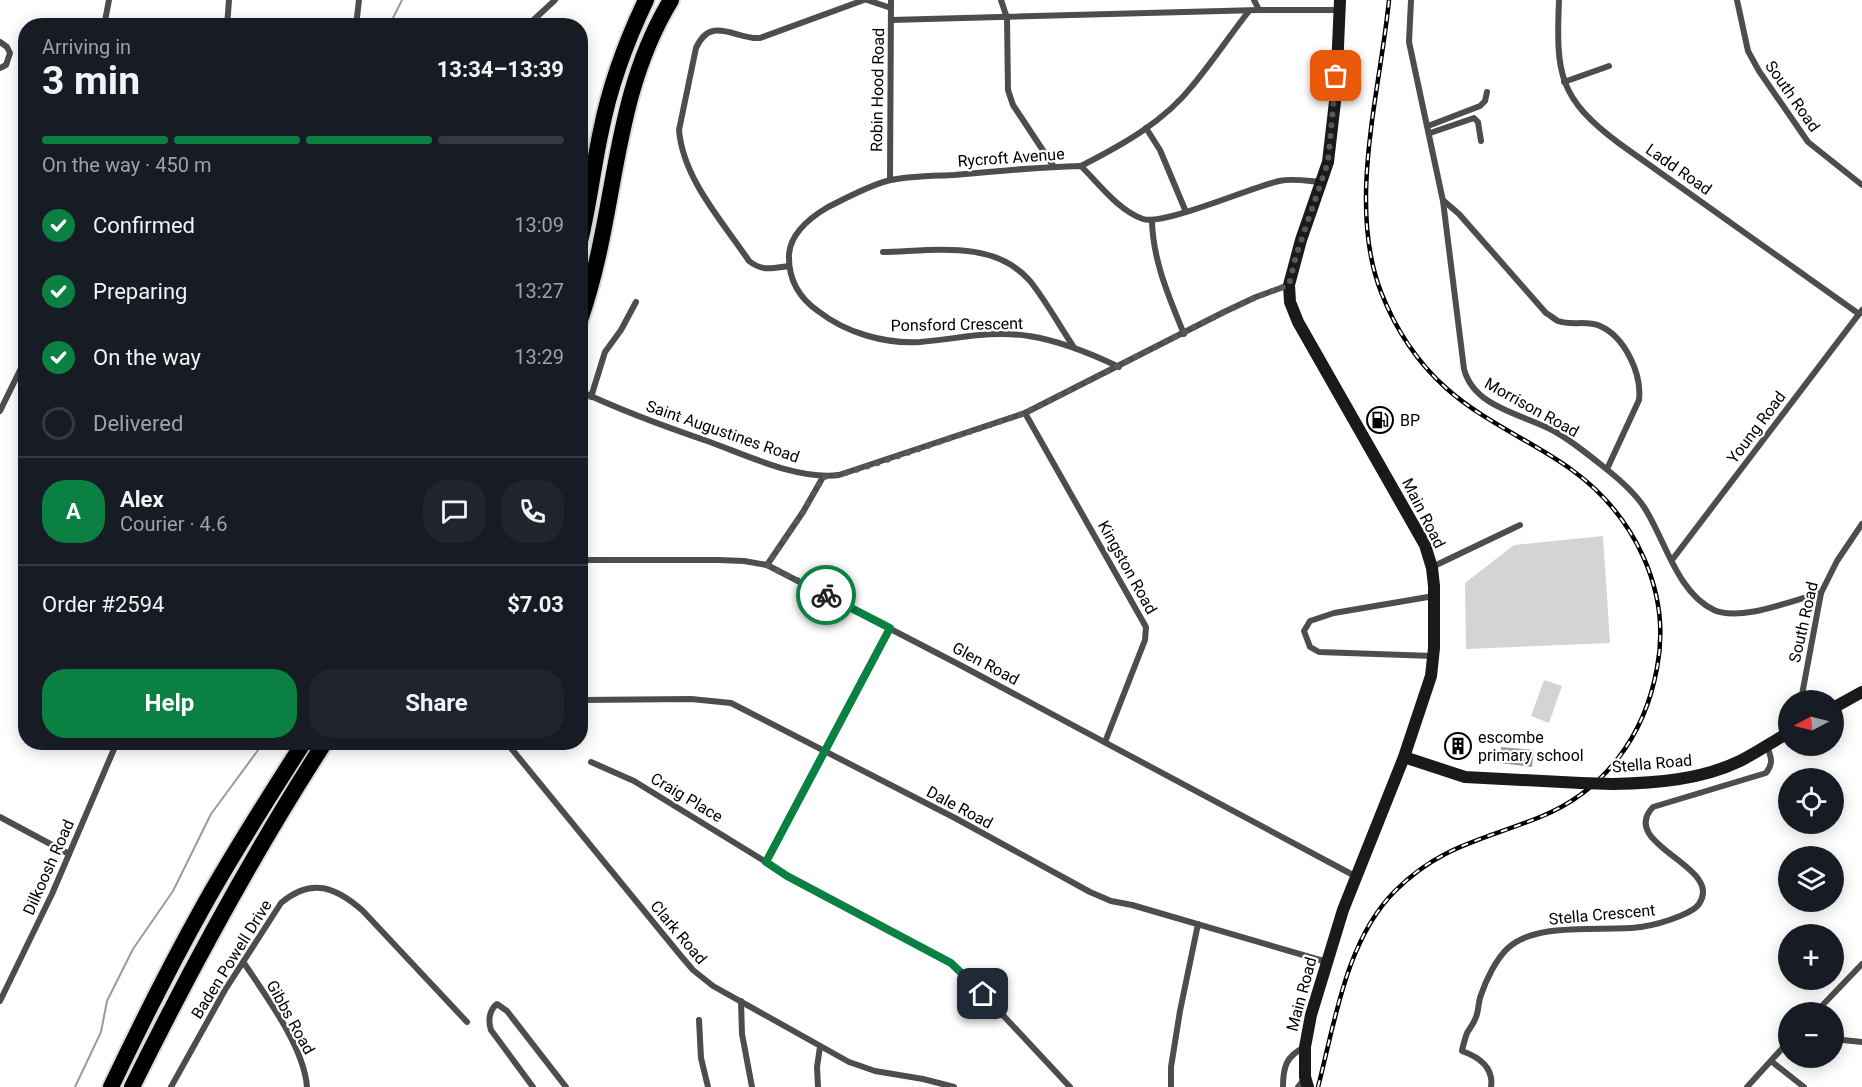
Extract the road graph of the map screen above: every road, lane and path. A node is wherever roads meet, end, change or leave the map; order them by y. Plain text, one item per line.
1 (109, 0) edge
2 (229, 0) edge
3 (358, 0) edge
4 (555, 0) edge
5 (646, 0) edge
6 (671, 0) edge
7 (866, 0) edge
8 (891, 0) edge
9 (1001, 0) edge
10 (1254, 0) edge
11 (1411, 0) edge
12 (1559, 0) edge
13 (1737, 0) edge
14 (1340, 5) edge
15 (891, 8) junction
16 (1249, 10) junction
17 (1259, 10) junction
18 (106, 18) edge
19 (228, 18) edge
20 (357, 18) edge
21 (536, 18) edge
22 (1007, 18) junction
23 (891, 20) junction
24 (0, 42) edge
25 (1609, 66) dead end
26 (0, 68) edge
27 (1564, 82) junction
28 (1486, 92) dead end
29 (1146, 128) junction
30 (1429, 129) junction
31 (1481, 141) dead end
32 (1081, 166) junction
33 (1054, 167) junction
34 (890, 180) junction
35 (1321, 182) junction
36 (1862, 185) edge
37 (588, 199) edge
38 (1443, 201) junction
39 (1186, 212) junction
40 (1152, 221) junction
41 (883, 252) dead end
42 (789, 266) junction
43 (1289, 285) junction
44 (588, 293) edge
45 (636, 303) dead end
46 (1861, 312) edge
47 (1184, 334) junction
48 (1074, 347) junction
49 (1119, 367) junction
50 (18, 374) edge
51 (588, 396) edge
52 (591, 397) junction
53 (0, 411) edge
54 (1025, 413) junction
55 (1607, 469) junction
56 (823, 477) junction
57 (1862, 524) edge
58 (1520, 525) dead end
59 (588, 560) edge
60 (1672, 560) junction
61 (767, 565) junction
62 (1432, 568) junction
63 (1821, 593) junction
64 (1434, 596) junction
65 (890, 628) junction
66 (1434, 656) junction
67 (1803, 690) edge
68 (1862, 692) edge
69 (588, 700) edge
70 (1844, 702) edge
71 (1778, 739) edge
72 (1105, 742) junction
73 (1767, 745) junction
74 (114, 750) edge
75 (299, 750) edge
76 (320, 750) edge
77 (513, 750) edge
78 (825, 750) junction
79 (1404, 757) junction
80 (591, 762) dead end
81 (0, 817) edge
82 (69, 854) junction
83 (766, 862) junction
84 (1355, 876) junction
85 (1198, 924) junction
86 (1327, 962) junction
87 (244, 963) junction
88 (1862, 964) edge
89 (0, 999) edge
90 (741, 1001) junction
91 (1826, 1002) edge
92 (699, 1020) dead end
93 (468, 1022) dead end
94 (1844, 1040) edge
95 (1862, 1042) edge
96 (820, 1047) junction
97 (1305, 1047) junction
98 (1778, 1053) edge
99 (1771, 1061) junction
100 (1304, 1084) edge
101 (111, 1087) edge
102 (132, 1087) edge
103 (171, 1087) edge
104 (307, 1087) edge
105 (533, 1087) edge
106 (566, 1087) edge
107 (708, 1087) edge
108 (752, 1087) edge
109 (818, 1087) edge
110 (954, 1087) edge
111 (1070, 1087) edge
112 (1171, 1087) edge
113 (1283, 1087) edge
114 (1491, 1087) edge
115 (1747, 1087) edge
116 (1804, 1087) edge

1 - 18 street
2 - 19 street
3 - 20 street
4 - 21 street
5 - 37 highway
6 - 44 highway
7 - 15 street
7 - 42 street
8 - 15 street, Robin Hood Road
9 - 22 street
10 - 17 street
11 - 30 street, Morrison Road
12 - 27 street, Ladd Road
13 - 36 street, South Road
14 - 17 street
14 - 35 main road, Main Road
15 - 23 street, Robin Hood Road
16 - 17 street
16 - 22 street
16 - 29 street
22 - 23 street
22 - 33 street
23 - 34 street, Robin Hood Road
24 - 26 street
25 - 27 street
27 - 46 street, Ladd Road
28 - 30 street
29 - 32 street
29 - 39 street
30 - 31 street
30 - 38 street, Morrison Road
32 - 33 street, Rycroft Avenue
32 - 40 street, Rycroft Avenue
33 - 34 street, Rycroft Avenue
34 - 42 street, Rycroft Avenue
35 - 39 street
35 - 43 main road, Main Road
38 - 55 street, Morrison Road
38 - 55 street
39 - 40 street
40 - 47 street
41 - 48 street
42 - 48 street, Ponsford Crescent
43 - 47 street, Saint Augustines Road
43 - 62 main road, Main Road
45 - 52 street
46 - 60 street, Young Road
47 - 49 street, Saint Augustines Road
48 - 49 street, Ponsford Crescent
49 - 54 street, Saint Augustines Road
50 - 53 street
51 - 52 street, Saint Augustines Road
52 - 56 street, Saint Augustines Road
54 - 56 street, Saint Augustines Road
54 - 72 street, Kingston Road
55 - 60 street, Morrison Road
56 - 61 street
57 - 63 street, South Road
58 - 62 street
59 - 61 street, Glen Road
60 - 63 street, Morrison Road
61 - 65 street, Glen Road
62 - 64 main road, Main Road
63 - 67 street, South Road
64 - 66 main road, Main Road
64 - 66 street
65 - 72 street, Glen Road
65 - 78 street
66 - 79 main road, Main Road
68 - 70 main road
69 - 78 street, Dale Road
71 - 73 main road, Stella Road
72 - 84 street, Glen Road
73 - 79 main road, Stella Road, bridge
73 - 114 street, Stella Crescent
74 - 82 street, Dilkoosh Road
75 - 101 highway
76 - 102 highway
77 - 90 street, Clark Road
78 - 83 street
78 - 85 street, Dale Road
79 - 84 main road, Main Road
80 - 83 street, Craig Place
81 - 82 street
82 - 89 street, Dilkoosh Road
83 - 111 street, Craig Place
84 - 86 main road, Main Road
85 - 86 street, Dale Road
85 - 112 street
86 - 97 main road, Main Road
87 - 93 street, Baden Powell Drive
87 - 103 street, Baden Powell Drive
87 - 104 street, Gibbs Road
88 - 91 street
90 - 96 street, Clark Road
90 - 108 street
92 - 107 street
94 - 95 street
96 - 109 street
96 - 110 street, Clark Road
97 - 100 main road, Main Road
97 - 113 street
98 - 99 street
99 - 115 street
99 - 116 street
105 - 106 street

